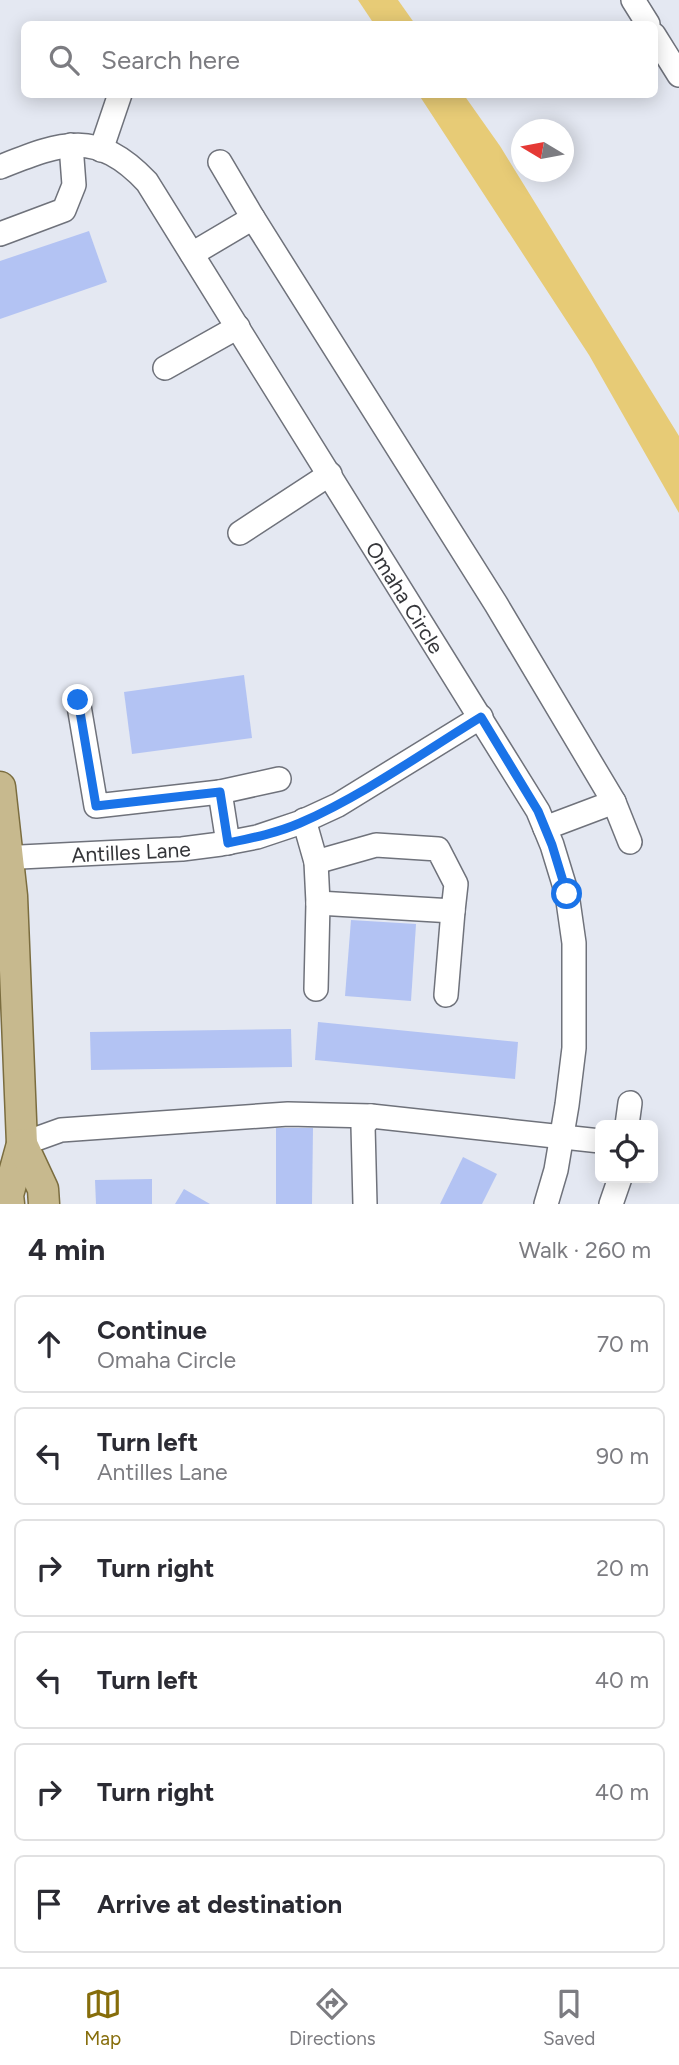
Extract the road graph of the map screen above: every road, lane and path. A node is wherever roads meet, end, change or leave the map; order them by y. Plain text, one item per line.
1 (658, 41) edge
2 (679, 75) edge
3 (119, 98) edge
4 (71, 145) junction
5 (101, 150) junction
6 (220, 162) dead end
7 (0, 167) edge
8 (253, 218) junction
9 (0, 234) edge
10 (192, 254) junction
11 (238, 327) junction
12 (165, 368) dead end
13 (330, 474) junction
14 (240, 533) dead end
15 (78, 700) dead end
16 (481, 717) junction
17 (279, 779) dead end
18 (0, 787) edge
19 (220, 792) junction
20 (614, 802) junction
21 (304, 820) junction
22 (545, 828) junction
23 (630, 842) dead end
24 (228, 843) junction
25 (4, 857) edge
26 (316, 862) junction
27 (318, 903) junction
28 (453, 911) junction
29 (316, 989) dead end
30 (446, 995) dead end
31 (371, 1116) junction
32 (561, 1136) junction
33 (595, 1140) edge
34 (11, 1146) edge
35 (618, 1183) edge
36 (9, 1204) edge
37 (44, 1204) edge
38 (365, 1204) edge
39 (546, 1204) edge
40 (611, 1204) edge

1 - 2 street
3 - 5 street
4 - 5 street, Omaha Circle
4 - 7 street, Omaha Circle
4 - 9 street
5 - 10 street, Omaha Circle
6 - 8 street
8 - 10 street
8 - 20 street
10 - 11 street, Omaha Circle
11 - 12 street
11 - 13 street, Omaha Circle
13 - 14 street
13 - 16 street, Omaha Circle
15 - 19 street
16 - 21 street, Antilles Lane
16 - 22 street, Omaha Circle
17 - 19 street
18 - 25 main road
19 - 24 street
20 - 22 street
20 - 23 street
21 - 24 street, Antilles Lane
21 - 26 street
22 - 32 street, Omaha Circle
24 - 25 street, Antilles Lane
25 - 34 main road
26 - 27 street
26 - 28 street
27 - 28 street
27 - 29 street
28 - 30 street
31 - 32 street
31 - 34 street
31 - 38 street
32 - 33 street
32 - 39 street, Omaha Circle
34 - 36 main road
34 - 37 main road
35 - 40 street

